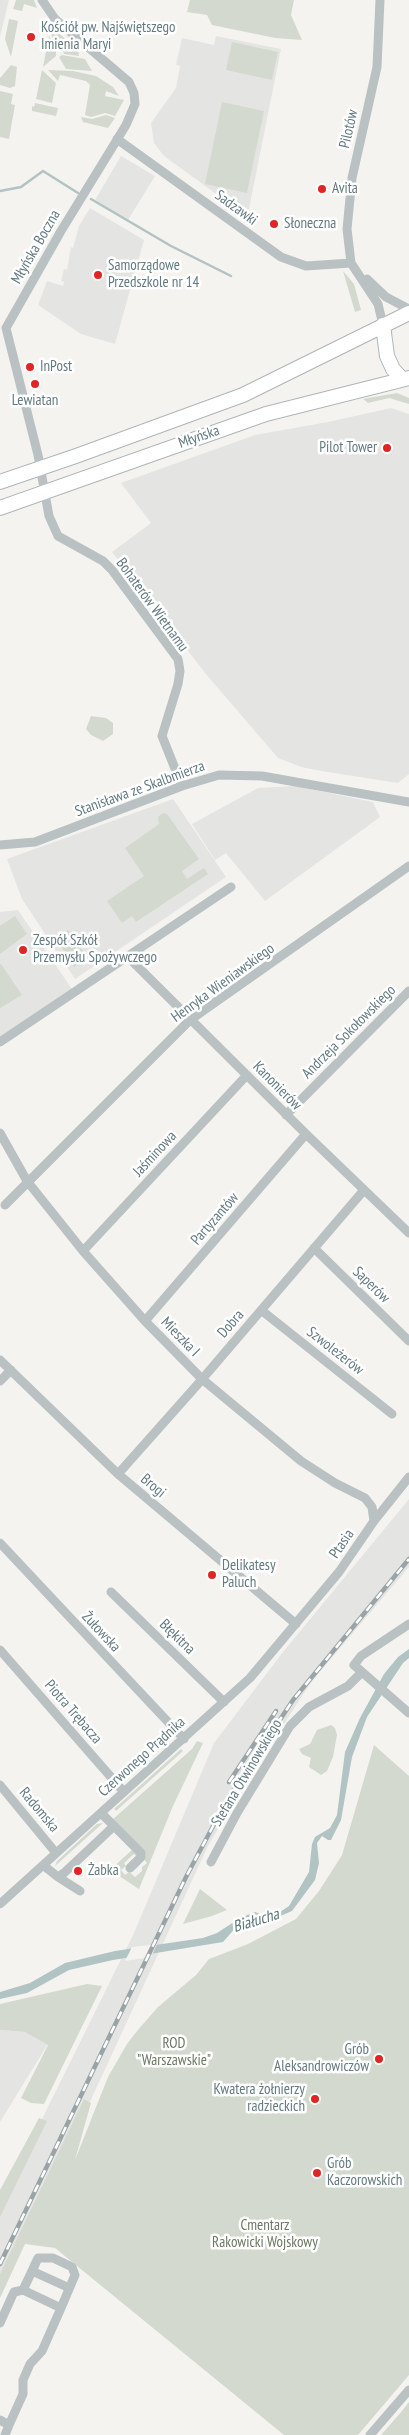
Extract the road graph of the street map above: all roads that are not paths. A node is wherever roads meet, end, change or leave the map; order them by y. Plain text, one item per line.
1 (42, 0) edge
2 (380, 0) edge
3 (117, 139) junction
4 (351, 264) junction
5 (409, 311) edge
6 (383, 325) junction
7 (407, 380) edge
8 (41, 469) junction
9 (0, 482) edge
10 (44, 493) junction
11 (0, 508) edge
12 (182, 786) junction
13 (409, 802) edge
14 (0, 845) edge
15 (409, 866) edge
16 (231, 887) dead end
17 (128, 957) junction
18 (409, 991) edge
19 (190, 1020) junction
20 (0, 1042) edge
21 (247, 1075) junction
22 (286, 1114) junction
23 (0, 1133) edge
24 (306, 1134) junction
25 (27, 1181) junction
26 (364, 1190) junction
27 (5, 1205) dead end
28 (409, 1233) edge
29 (314, 1248) junction
30 (82, 1251) junction
31 (262, 1310) junction
32 (145, 1321) junction
33 (409, 1341) edge
34 (0, 1360) edge
35 (11, 1370) junction
36 (202, 1379) junction
37 (0, 1380) edge
38 (392, 1414) dead end
39 (118, 1474) junction
40 (409, 1477) edge
41 (374, 1521) junction
42 (0, 1543) edge
43 (111, 1592) dead end
44 (296, 1624) junction
45 (409, 1624) edge
46 (0, 1650) edge
47 (365, 1674) junction
48 (224, 1702) junction
49 (409, 1713) edge
50 (184, 1739) junction
51 (0, 1785) edge
52 (124, 1792) junction
53 (101, 1813) junction
54 (114, 1826) junction
55 (56, 1853) junction
56 (212, 1862) dead end
57 (43, 1865) junction
58 (130, 1868) dead end
59 (58, 1877) junction
60 (80, 1891) dead end
61 (2, 1899) edge
62 (32, 2271) junction
63 (65, 2286) dead end
64 (24, 2290) junction
65 (61, 2308) junction
66 (0, 2323) edge
67 (409, 2390) edge
68 (0, 2420) edge
69 (9, 2425) junction
70 (5, 2435) edge
71 (370, 2435) edge

1 - 3 street, Młyńska Boczna
2 - 4 street, Pilotów
3 - 4 street, Sadzawki
3 - 8 street, Młyńska Boczna
4 - 5 street
4 - 6 street, Pilotów
5 - 6 main road, Młyńska
6 - 7 main road
6 - 8 main road, Młyńska
7 - 10 main road, Młyńska
8 - 9 main road, Młyńska
8 - 10 street, Młyńska Boczna
10 - 11 main road, Młyńska
10 - 12 street, Bohaterów Wietnamu
12 - 13 street, Stanisława ze Skalbmierza
12 - 14 street, Stanisława ze Skalbmierza
15 - 19 street, Henryka Wieniawskiego
16 - 17 street
17 - 19 street, Kanonierów
17 - 20 street
18 - 22 street, Andrzeja Sokołowskiego
19 - 21 street, Kanonierów
19 - 25 street, Henryka Wieniawskiego
21 - 22 street, Kanonierów
21 - 30 street, Jaśminowa
22 - 24 street, Kanonierów
23 - 25 street, Mieszka I
24 - 26 street, Kanonierów
24 - 32 street, Partyzantów
25 - 27 street, Henryka Wieniawskiego
25 - 30 street, Mieszka I
26 - 28 street, Kanonierów
26 - 29 street, Dobra
29 - 31 street, Dobra
29 - 33 street, Saperów
30 - 32 street, Mieszka I
31 - 36 street, Dobra
31 - 38 street, Szwoleżerów
32 - 36 street, Mieszka I
34 - 35 street, Brogi
35 - 37 street
35 - 39 street, Brogi
36 - 39 street, Dobra
36 - 41 street, Mieszka I
39 - 44 street, Brogi
40 - 41 street, Ptasia
41 - 44 street, Ptasia
42 - 50 street, Żułowska
43 - 48 street, Błękitna
44 - 48 street, Czerwonego Prądnika
45 - 47 street
46 - 52 street, Piotra Trębacza
47 - 49 street
47 - 56 street, Stefana Otwinowskiego
48 - 50 street, Czerwonego Prądnika
50 - 52 street, Czerwonego Prądnika
51 - 55 street, Radomska
52 - 53 street, Czerwonego Prądnika
53 - 54 street
53 - 55 street, Czerwonego Prądnika
54 - 58 street
54 - 59 street
55 - 57 street, Czerwonego Prądnika
57 - 59 street
57 - 61 street, Czerwonego Prądnika
59 - 60 street
62 - 63 street
62 - 64 street
62 - 65 street
64 - 65 street
64 - 66 street
65 - 69 street
67 - 71 street
68 - 69 street
69 - 70 street

